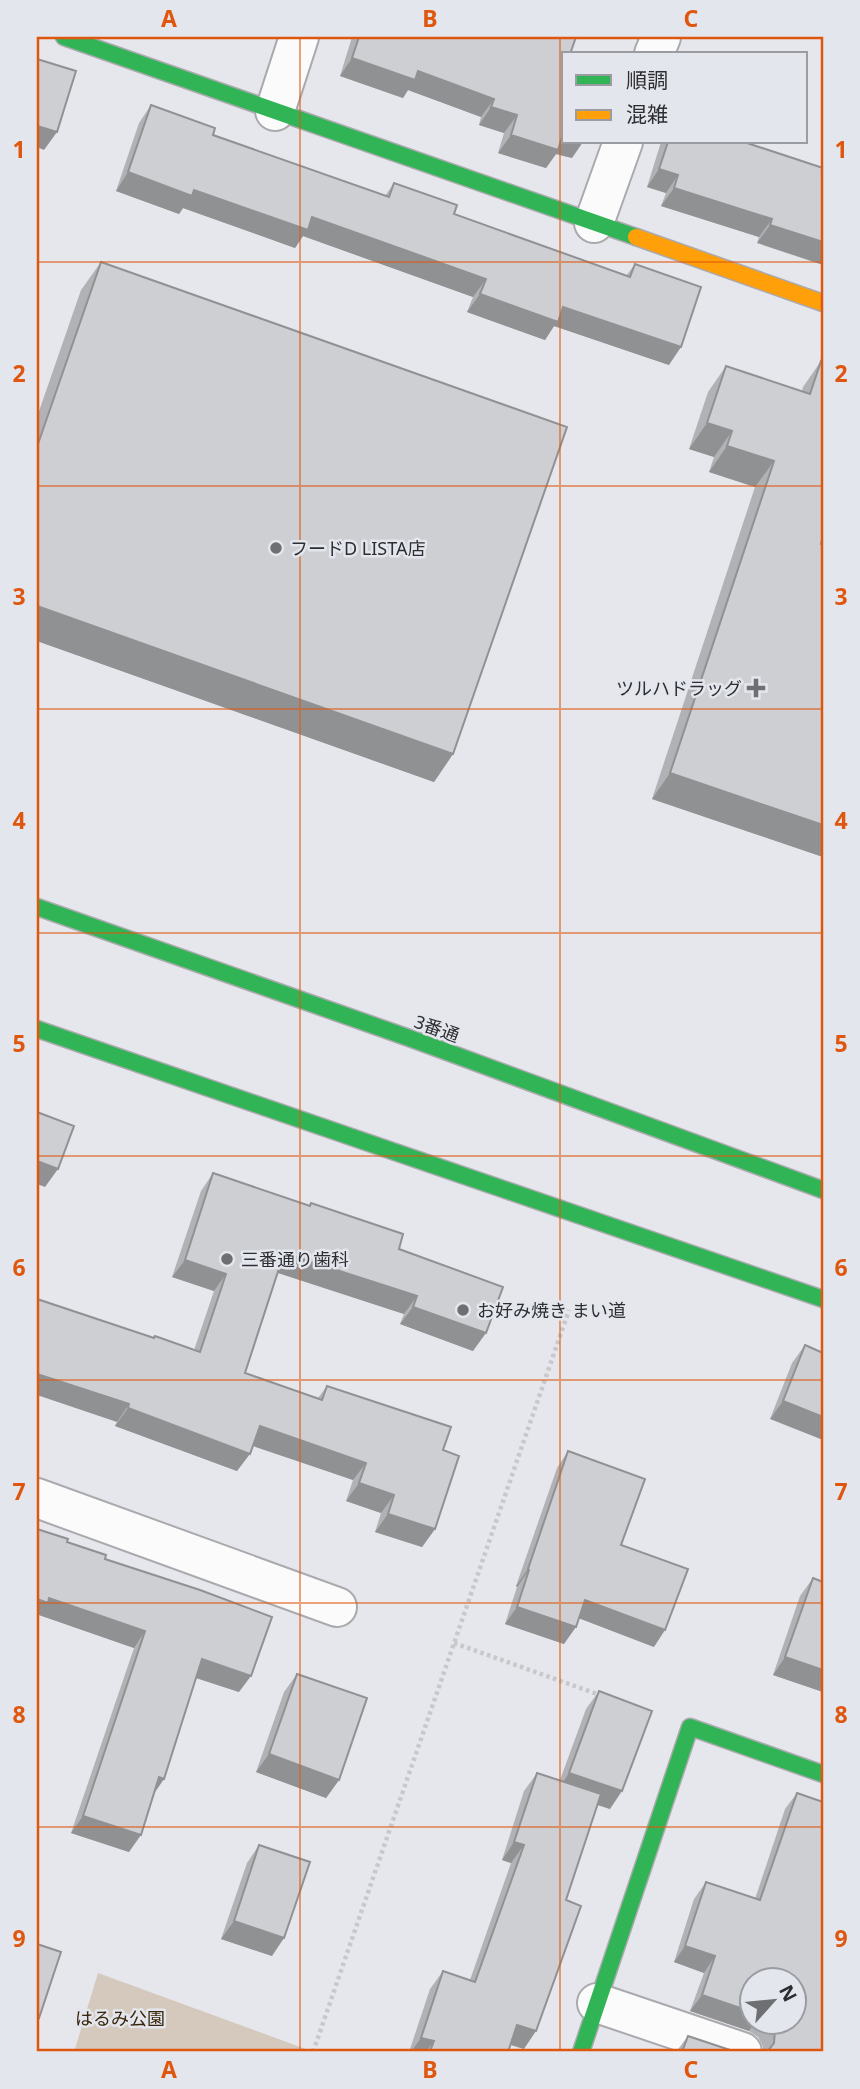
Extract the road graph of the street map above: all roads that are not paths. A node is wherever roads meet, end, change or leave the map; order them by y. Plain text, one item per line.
1 (64, 37) edge
2 (299, 37) edge
3 (275, 111) junction
4 (622, 144) edge
5 (594, 223) junction
6 (823, 303) edge
7 (37, 907) edge
8 (37, 1029) edge
9 (823, 1190) edge
10 (823, 1299) edge
11 (37, 1498) edge
12 (337, 1607) dead end
13 (823, 1774) edge
14 (597, 2003) junction
15 (581, 2052) edge
16 (742, 2052) edge

1 - 3 street
2 - 3 street
3 - 5 street
4 - 5 street
5 - 6 street
7 - 9 street, 3番通
8 - 10 street
11 - 12 street
13 - 14 street
14 - 15 street
14 - 16 street

